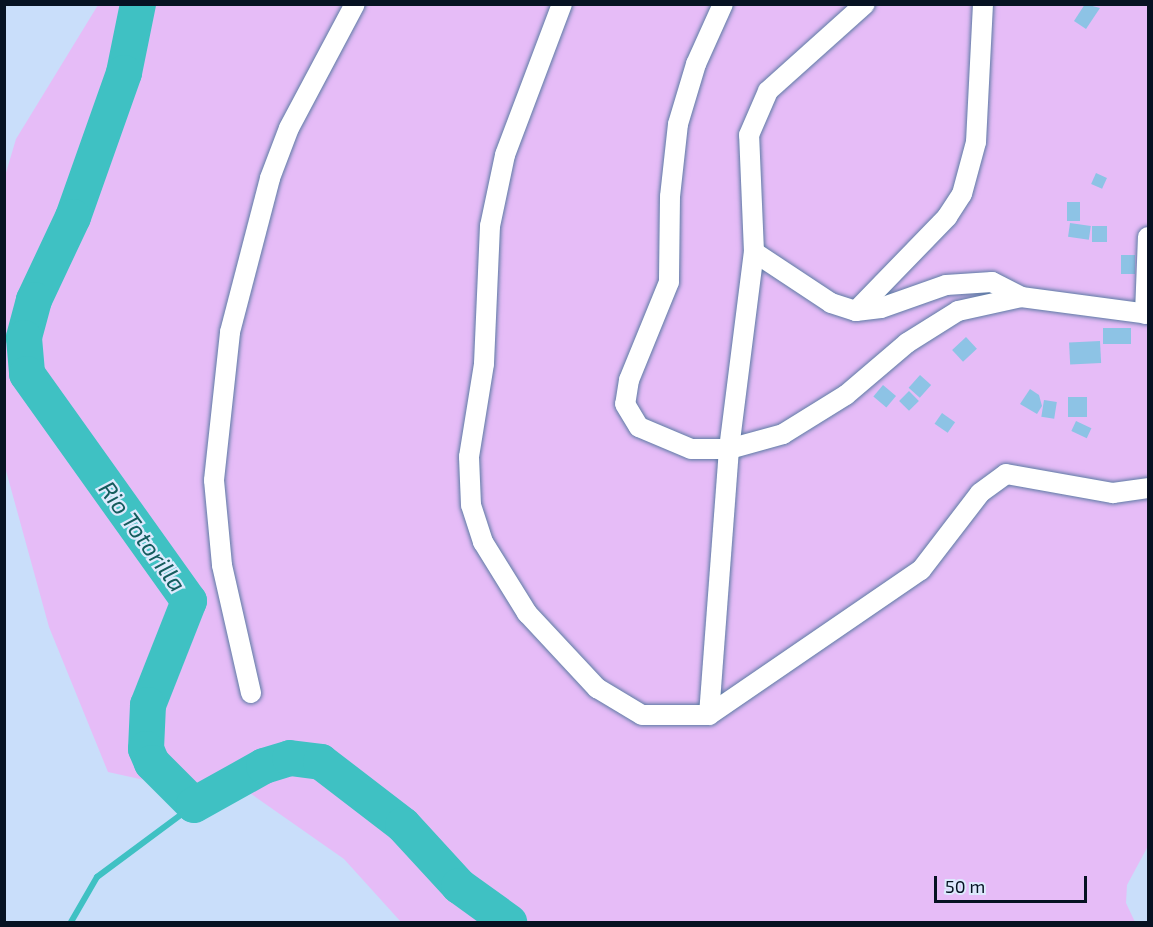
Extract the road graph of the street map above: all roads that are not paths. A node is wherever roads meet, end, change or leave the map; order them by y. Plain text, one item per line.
1 (355, 4) edge
2 (562, 4) edge
3 (723, 4) edge
4 (865, 4) edge
5 (983, 4) edge
6 (1149, 237) edge
7 (754, 252) junction
8 (1021, 297) junction
9 (856, 310) junction
10 (1147, 314) edge
11 (729, 449) junction
12 (1149, 488) edge
13 (250, 693) dead end
14 (709, 716) junction

1 - 13 street
2 - 14 street
3 - 11 street
4 - 7 street
5 - 9 street
6 - 10 street
7 - 9 street
7 - 11 street
8 - 9 street
8 - 10 street
8 - 11 street
11 - 14 street
12 - 14 street

